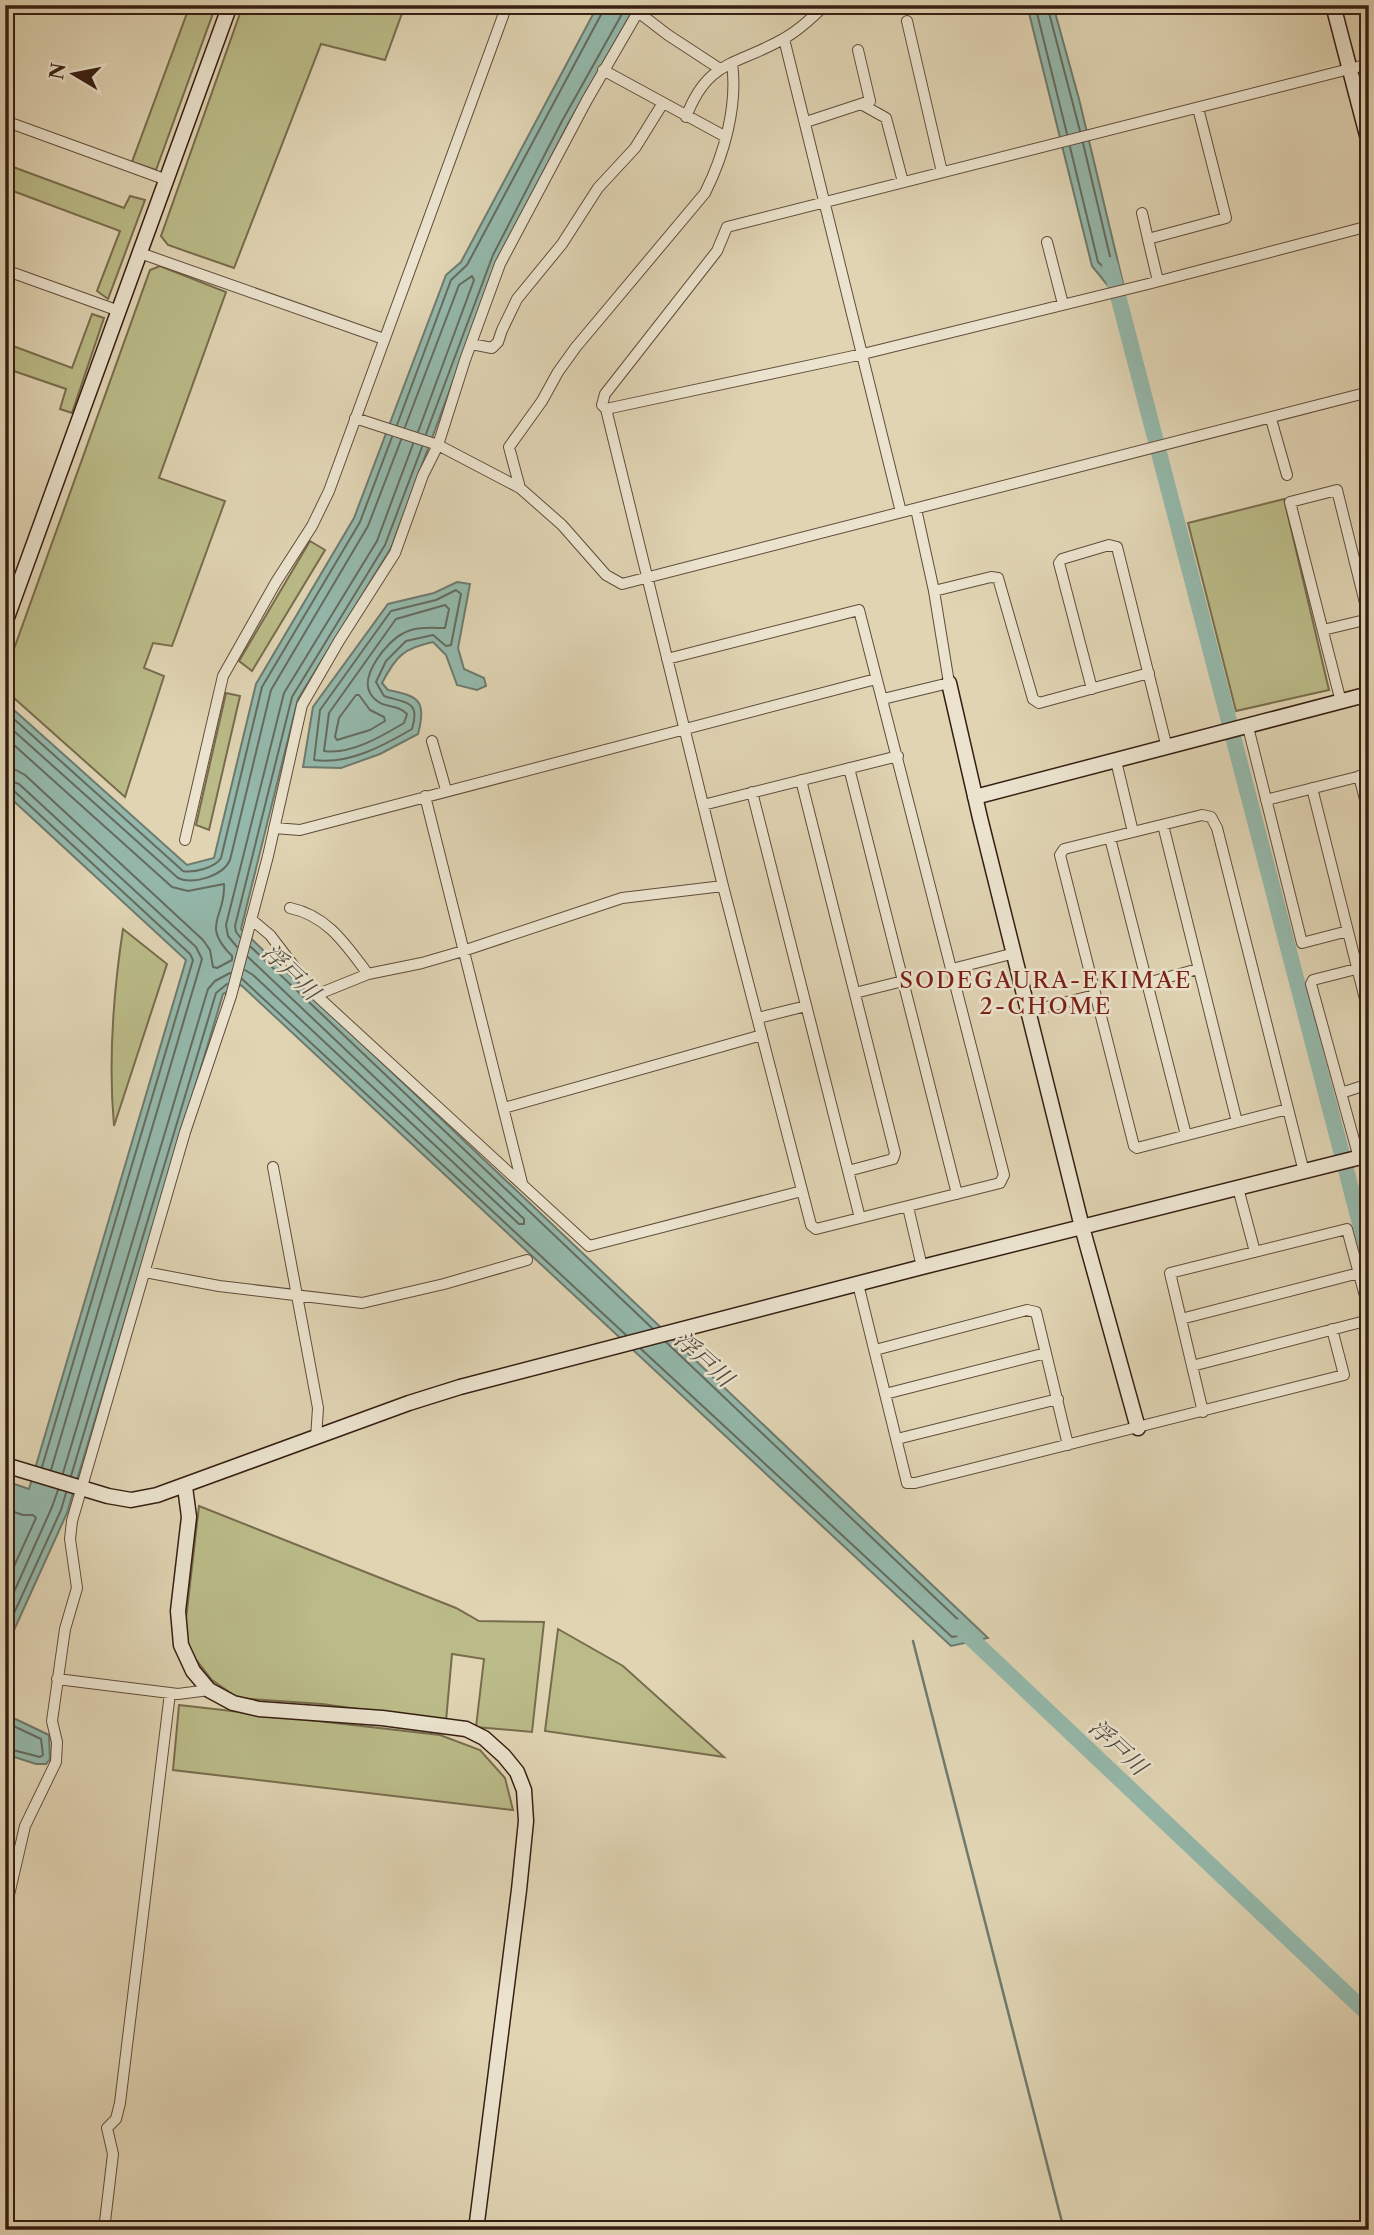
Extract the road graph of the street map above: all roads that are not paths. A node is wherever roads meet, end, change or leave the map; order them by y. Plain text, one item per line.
1 (230, 5) edge
2 (507, 5) edge
3 (825, 5) edge
4 (1333, 5) edge
5 (640, 9) edge
6 (907, 21) dead end
7 (784, 39) junction
8 (858, 50) dead end
9 (732, 63) junction
10 (1369, 64) edge
11 (720, 69) junction
12 (1351, 69) junction
13 (603, 70) junction
14 (663, 103) junction
15 (861, 104) junction
16 (1198, 108) junction
17 (686, 117) junction
18 (5, 121) edge
19 (806, 122) junction
20 (726, 137) junction
21 (1369, 143) edge
22 (942, 172) junction
23 (167, 180) junction
24 (903, 182) junction
25 (825, 203) junction
26 (1142, 213) dead end
27 (1369, 226) edge
28 (1148, 239) junction
29 (1047, 242) dead end
30 (140, 253) junction
31 (5, 270) edge
32 (1158, 281) junction
33 (1063, 304) junction
34 (119, 311) junction
35 (384, 339) junction
36 (471, 344) junction
37 (863, 354) junction
38 (1369, 392) edge
39 (607, 409) junction
40 (355, 418) junction
41 (1271, 419) junction
42 (438, 445) junction
43 (1287, 475) dead end
44 (520, 488) junction
45 (916, 509) junction
46 (901, 512) junction
47 (646, 577) junction
48 (934, 591) junction
49 (1369, 619) edge
50 (5, 623) edge
51 (1323, 630) junction
52 (667, 659) junction
53 (1149, 673) junction
54 (876, 678) junction
55 (949, 683) junction
56 (1092, 689) junction
57 (1369, 694) edge
58 (883, 699) junction
59 (1341, 702) junction
60 (1248, 727) junction
61 (684, 728) junction
62 (432, 741) dead end
63 (1167, 748) junction
64 (898, 756) junction
65 (1116, 761) junction
66 (849, 768) junction
67 (1364, 775) edge
68 (801, 780) junction
69 (1312, 788) junction
70 (446, 790) junction
71 (752, 792) junction
72 (425, 796) junction
73 (975, 797) junction
74 (1266, 800) junction
75 (703, 805) junction
76 (1369, 815) edge
77 (1163, 825) junction
78 (274, 828) junction
79 (1133, 832) junction
80 (1110, 838) junction
81 (185, 840) dead end
82 (723, 886) junction
83 (290, 908) dead end
84 (251, 919) junction
85 (1348, 931) junction
86 (463, 951) junction
87 (1015, 953) junction
88 (952, 969) junction
89 (1198, 969) junction
90 (1356, 969) junction
91 (368, 974) junction
92 (903, 981) junction
93 (1147, 983) junction
94 (855, 993) junction
95 (316, 995) junction
96 (1095, 995) junction
97 (806, 1006) junction
98 (1030, 1011) junction
99 (1369, 1015) edge
100 (758, 1018) junction
101 (762, 1035) junction
102 (1369, 1084) edge
103 (1341, 1093) junction
104 (504, 1108) junction
105 (1288, 1109) junction
106 (1237, 1122) junction
107 (1186, 1135) junction
108 (1360, 1158) edge
109 (273, 1167) dead end
110 (848, 1171) junction
111 (1304, 1172) junction
112 (523, 1183) junction
113 (1238, 1188) junction
114 (802, 1191) junction
115 (957, 1194) junction
116 (908, 1207) junction
117 (860, 1218) junction
118 (1082, 1227) junction
119 (1255, 1252) junction
120 (527, 1260) dead end
121 (922, 1267) junction
122 (145, 1272) junction
123 (1359, 1273) junction
124 (858, 1284) junction
125 (297, 1293) junction
126 (1369, 1311) edge
127 (1181, 1319) junction
128 (1369, 1320) edge
129 (1332, 1329) junction
130 (874, 1350) junction
131 (1046, 1353) junction
132 (1192, 1366) junction
133 (885, 1394) junction
134 (1058, 1399) junction
135 (1203, 1412) junction
136 (1138, 1428) junction
137 (316, 1438) junction
138 (897, 1439) junction
139 (1068, 1446) junction
140 (5, 1465) edge
141 (185, 1487) junction
142 (83, 1489) junction
143 (57, 1679) junction
144 (209, 1690) junction
145 (170, 1693) junction
146 (5, 1912) edge
147 (104, 2230) edge
148 (476, 2230) edge

1 - 23 street
2 - 35 street
3 - 7 street
4 - 12 street
5 - 11 street
5 - 13 street
6 - 22 street
7 - 9 street
7 - 19 street
8 - 15 street
9 - 11 street
9 - 20 street
10 - 12 street
11 - 17 street
12 - 16 street
12 - 21 street
13 - 14 street
13 - 36 street
14 - 17 street
14 - 36 street
15 - 19 street
15 - 24 street
16 - 22 street
16 - 28 street
17 - 20 street
18 - 23 street
19 - 25 street
20 - 44 street
22 - 24 street
23 - 30 street
24 - 25 street
25 - 37 street
25 - 39 street
26 - 28 street
27 - 32 street
28 - 32 street
29 - 33 street
30 - 34 street
30 - 35 street
31 - 34 street
32 - 33 street
33 - 37 street
34 - 50 street
35 - 40 street
36 - 42 street
37 - 39 street
37 - 46 street
38 - 41 street
39 - 47 street
40 - 42 street
40 - 81 street
41 - 43 street
41 - 45 street
42 - 44 street
42 - 78 street
44 - 47 street
45 - 46 street
45 - 48 street
46 - 47 street
47 - 52 street
48 - 55 street
48 - 56 street
49 - 51 street
49 - 51 street
51 - 59 street
52 - 54 street
52 - 61 street
53 - 56 street
53 - 56 street
53 - 63 street
54 - 58 street
54 - 61 street
55 - 58 street
55 - 73 street
57 - 59 street
58 - 64 street
59 - 60 street
60 - 63 street
60 - 74 street
61 - 70 street
61 - 75 street
62 - 70 street
63 - 65 street
64 - 66 street
64 - 88 street
65 - 73 street
65 - 79 street
66 - 68 street
66 - 92 street
67 - 69 street
67 - 76 street
68 - 71 street
68 - 94 street
69 - 74 street
69 - 85 street
70 - 72 street
71 - 75 street
71 - 97 street
72 - 78 street
72 - 86 street
73 - 87 street
74 - 85 street
75 - 82 street
77 - 79 street
77 - 89 street
77 - 105 street
78 - 84 street
79 - 80 street
80 - 93 street
80 - 96 street
82 - 86 street
82 - 100 street
83 - 91 street
84 - 95 street
84 - 122 street
85 - 90 street
86 - 91 street
86 - 104 street
87 - 88 street
87 - 98 street
88 - 115 street
89 - 93 street
89 - 106 street
90 - 99 street
90 - 103 street
91 - 95 street
92 - 94 street
92 - 115 street
93 - 107 street
94 - 110 street
95 - 112 street
96 - 98 street
96 - 107 street
97 - 100 street
97 - 110 street
98 - 118 street
100 - 101 street
101 - 104 street
101 - 114 street
102 - 103 street
103 - 108 street
104 - 112 street
105 - 106 street
105 - 111 street
106 - 107 street
108 - 111 street
109 - 125 street
110 - 117 street
111 - 113 street
112 - 114 street
113 - 118 street
113 - 119 street
114 - 117 street
115 - 116 street
116 - 117 street
116 - 121 street
118 - 121 street
118 - 136 street
119 - 123 street
119 - 127 street
120 - 125 street
121 - 124 street
122 - 125 street
122 - 142 street
123 - 126 street
123 - 127 street
124 - 130 street
124 - 137 street
125 - 137 street
127 - 132 street
128 - 129 street
129 - 132 street
129 - 135 street
130 - 131 street
130 - 133 street
131 - 133 street
131 - 134 street
132 - 135 street
133 - 138 street
134 - 138 street
134 - 139 street
135 - 136 street
136 - 139 street
137 - 141 street
138 - 139 street
140 - 142 street
141 - 142 street
141 - 144 street
142 - 143 street
143 - 145 street
143 - 146 street
144 - 145 street
144 - 148 street
145 - 147 street

